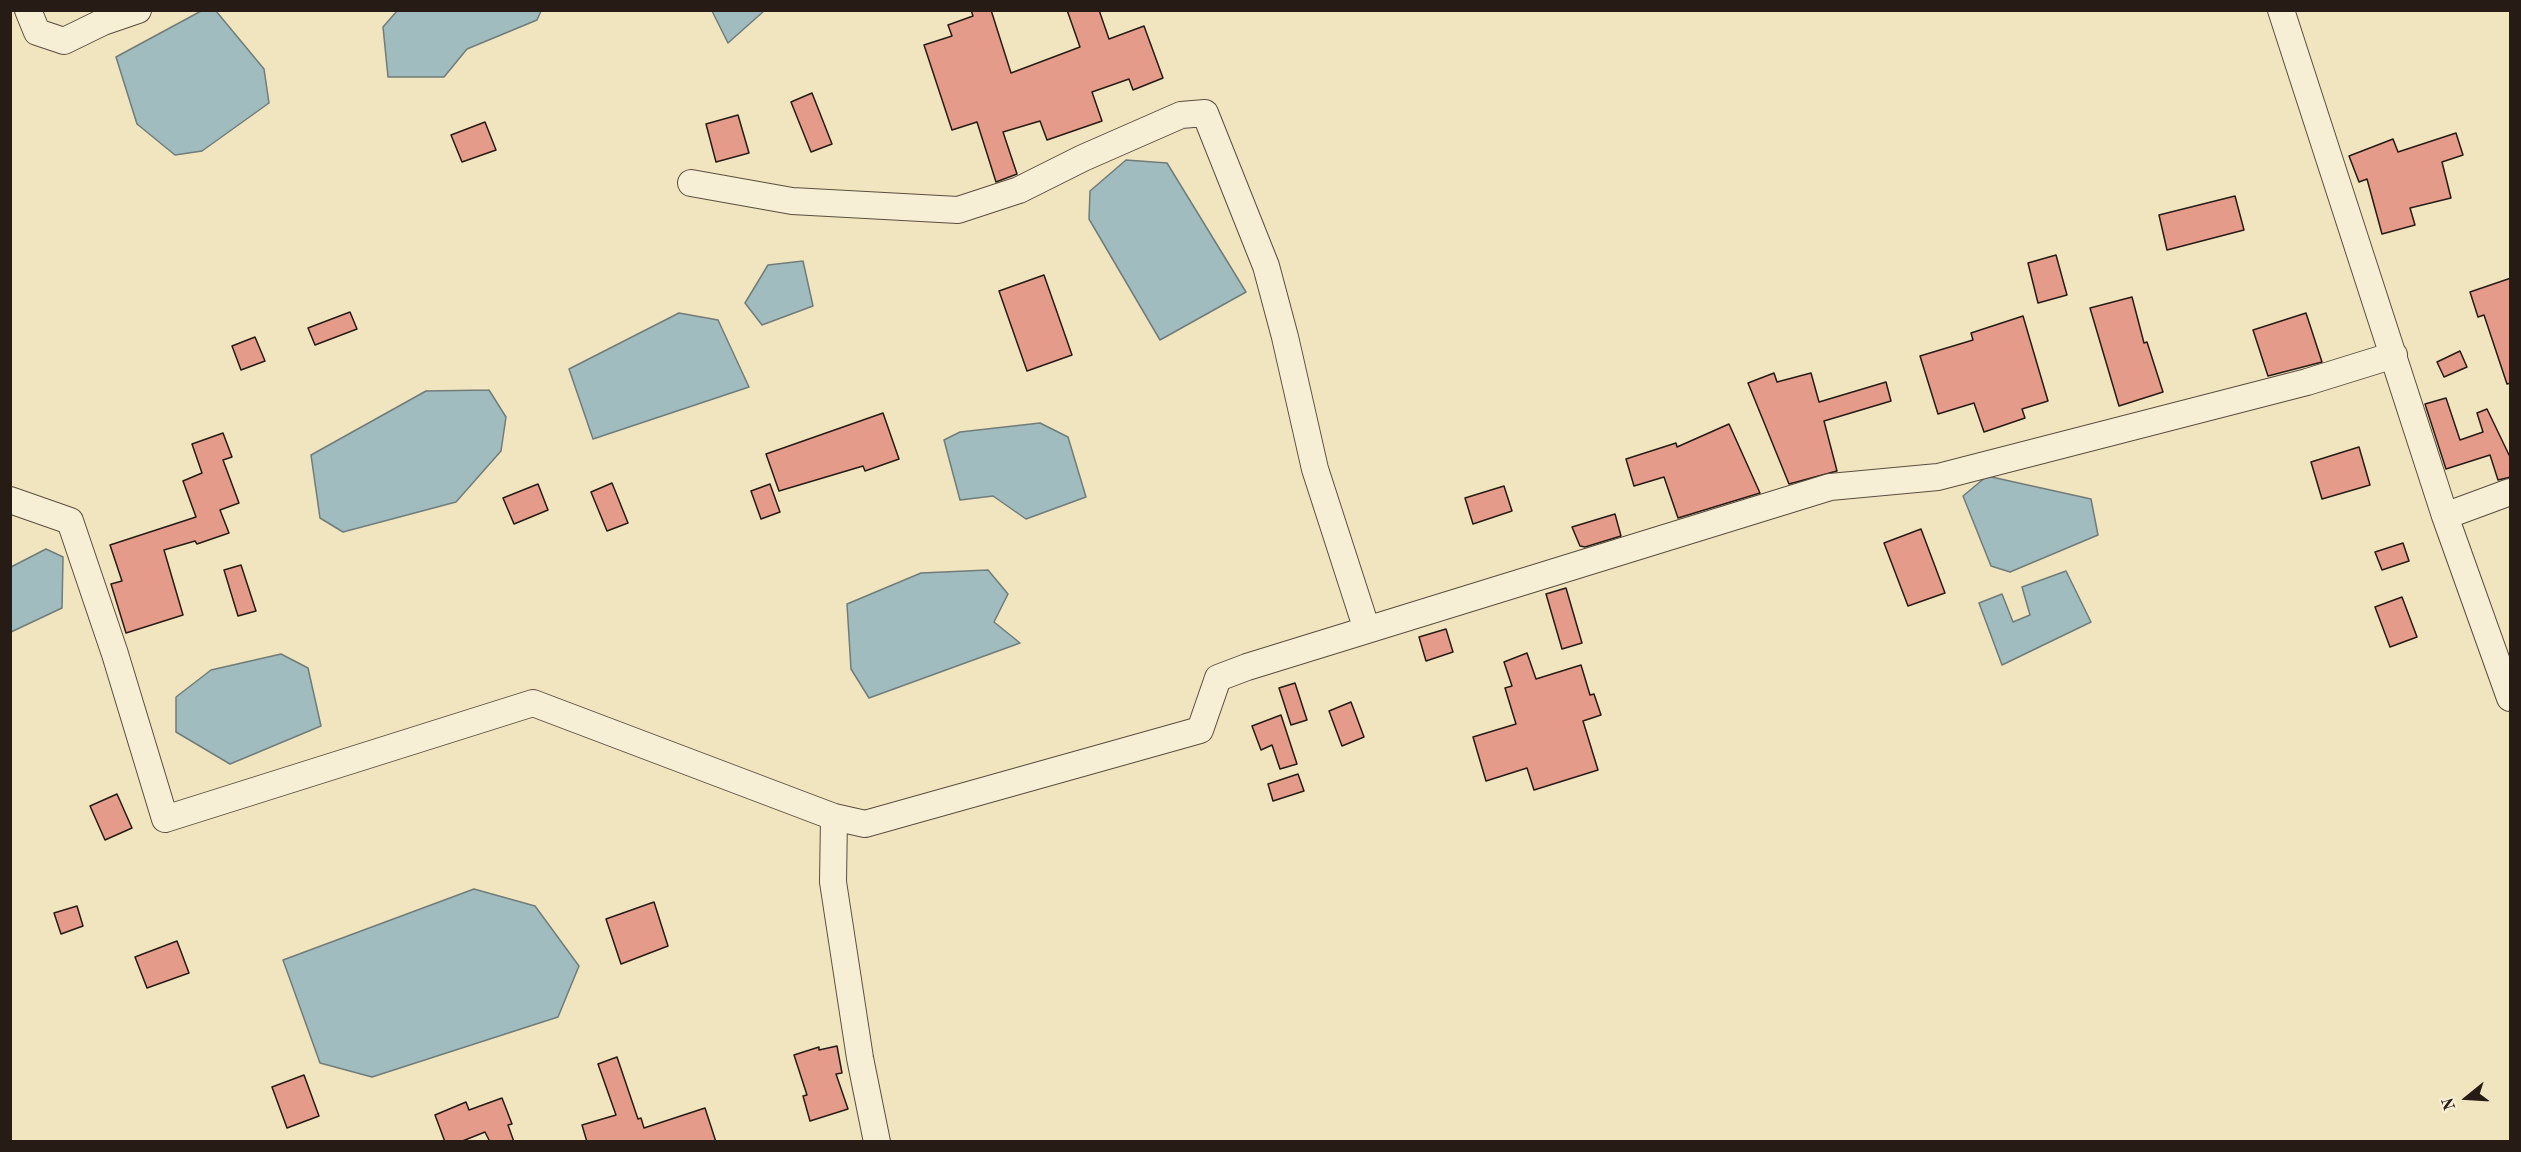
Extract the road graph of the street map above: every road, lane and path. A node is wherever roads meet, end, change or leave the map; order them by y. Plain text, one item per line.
1 (28, 10) edge
2 (138, 10) edge
3 (2281, 10) edge
4 (691, 183) dead end
5 (2394, 355) junction
6 (2511, 492) edge
7 (10, 500) edge
8 (2445, 516) junction
9 (1366, 630) junction
10 (2511, 698) edge
11 (834, 818) junction
12 (877, 1142) edge

1 - 2 street
3 - 5 street
4 - 9 street
5 - 8 street
5 - 9 street
6 - 8 street
7 - 11 street
8 - 10 street
9 - 11 street
11 - 12 street

